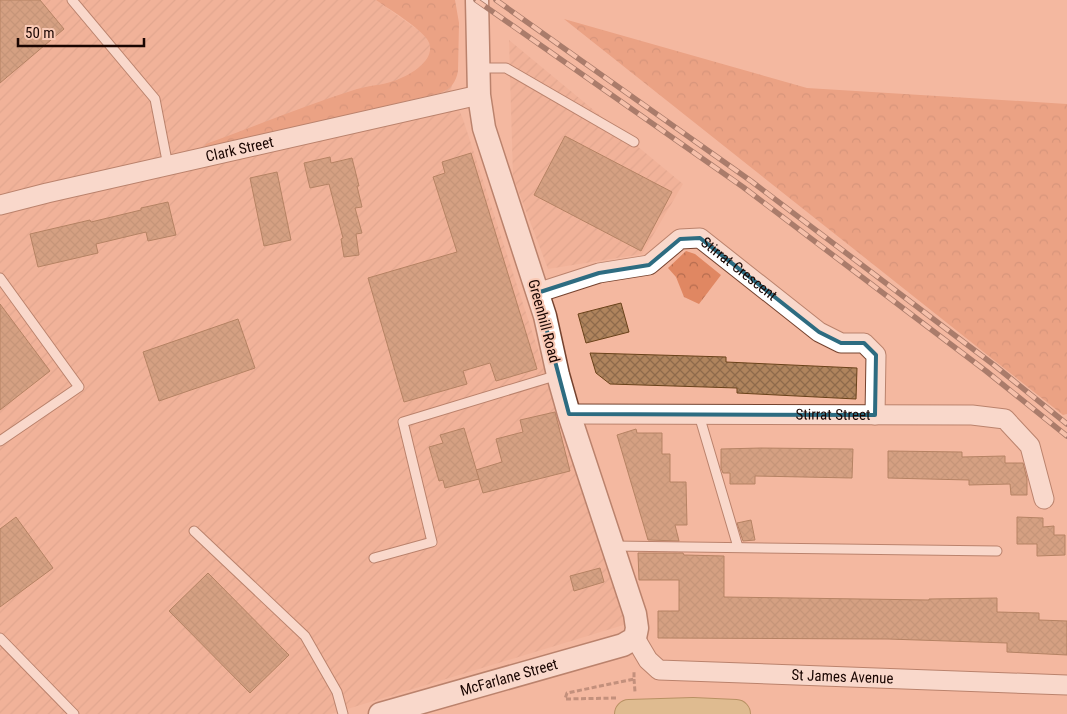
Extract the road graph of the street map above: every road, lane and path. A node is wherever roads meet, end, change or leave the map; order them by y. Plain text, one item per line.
1 (72, 0) edge
2 (477, 0) edge
3 (478, 68) junction
4 (479, 96) junction
5 (634, 142) dead end
6 (168, 167) junction
7 (0, 205) edge
8 (0, 278) edge
9 (537, 293) junction
10 (558, 375) junction
11 (570, 414) junction
12 (699, 415) junction
13 (875, 415) junction
14 (0, 441) edge
15 (1044, 499) dead end
16 (194, 531) dead end
17 (613, 546) junction
18 (738, 547) junction
19 (997, 551) dead end
20 (374, 558) dead end
21 (0, 638) edge
22 (635, 638) junction
23 (634, 679) junction
24 (1067, 685) edge
25 (630, 706) edge
26 (74, 714) edge
27 (343, 714) edge
28 (380, 714) edge
29 (736, 714) edge

1 - 6 lane
2 - 3 street, Greenhill Road
3 - 4 street, Greenhill Road
3 - 5 lane
4 - 6 street, Clark Street
4 - 9 street, Greenhill Road
6 - 7 street, Clark Street
8 - 14 lane
9 - 10 street, Greenhill Road
9 - 13 street, Stirrat Crescent
10 - 11 street, Greenhill Road
10 - 20 lane
11 - 12 street, Stirrat Street
11 - 17 street, Greenhill Road
12 - 13 street, Stirrat Street
12 - 18 lane
13 - 15 street, Stirrat Street
16 - 27 lane
17 - 18 lane
17 - 22 street, Greenhill Road
18 - 19 lane
21 - 26 lane
22 - 23 path
22 - 24 street, St James Avenue
22 - 28 street, McFarlane Street
23 - 25 path
23 - 25 path
25 - 29 main road

